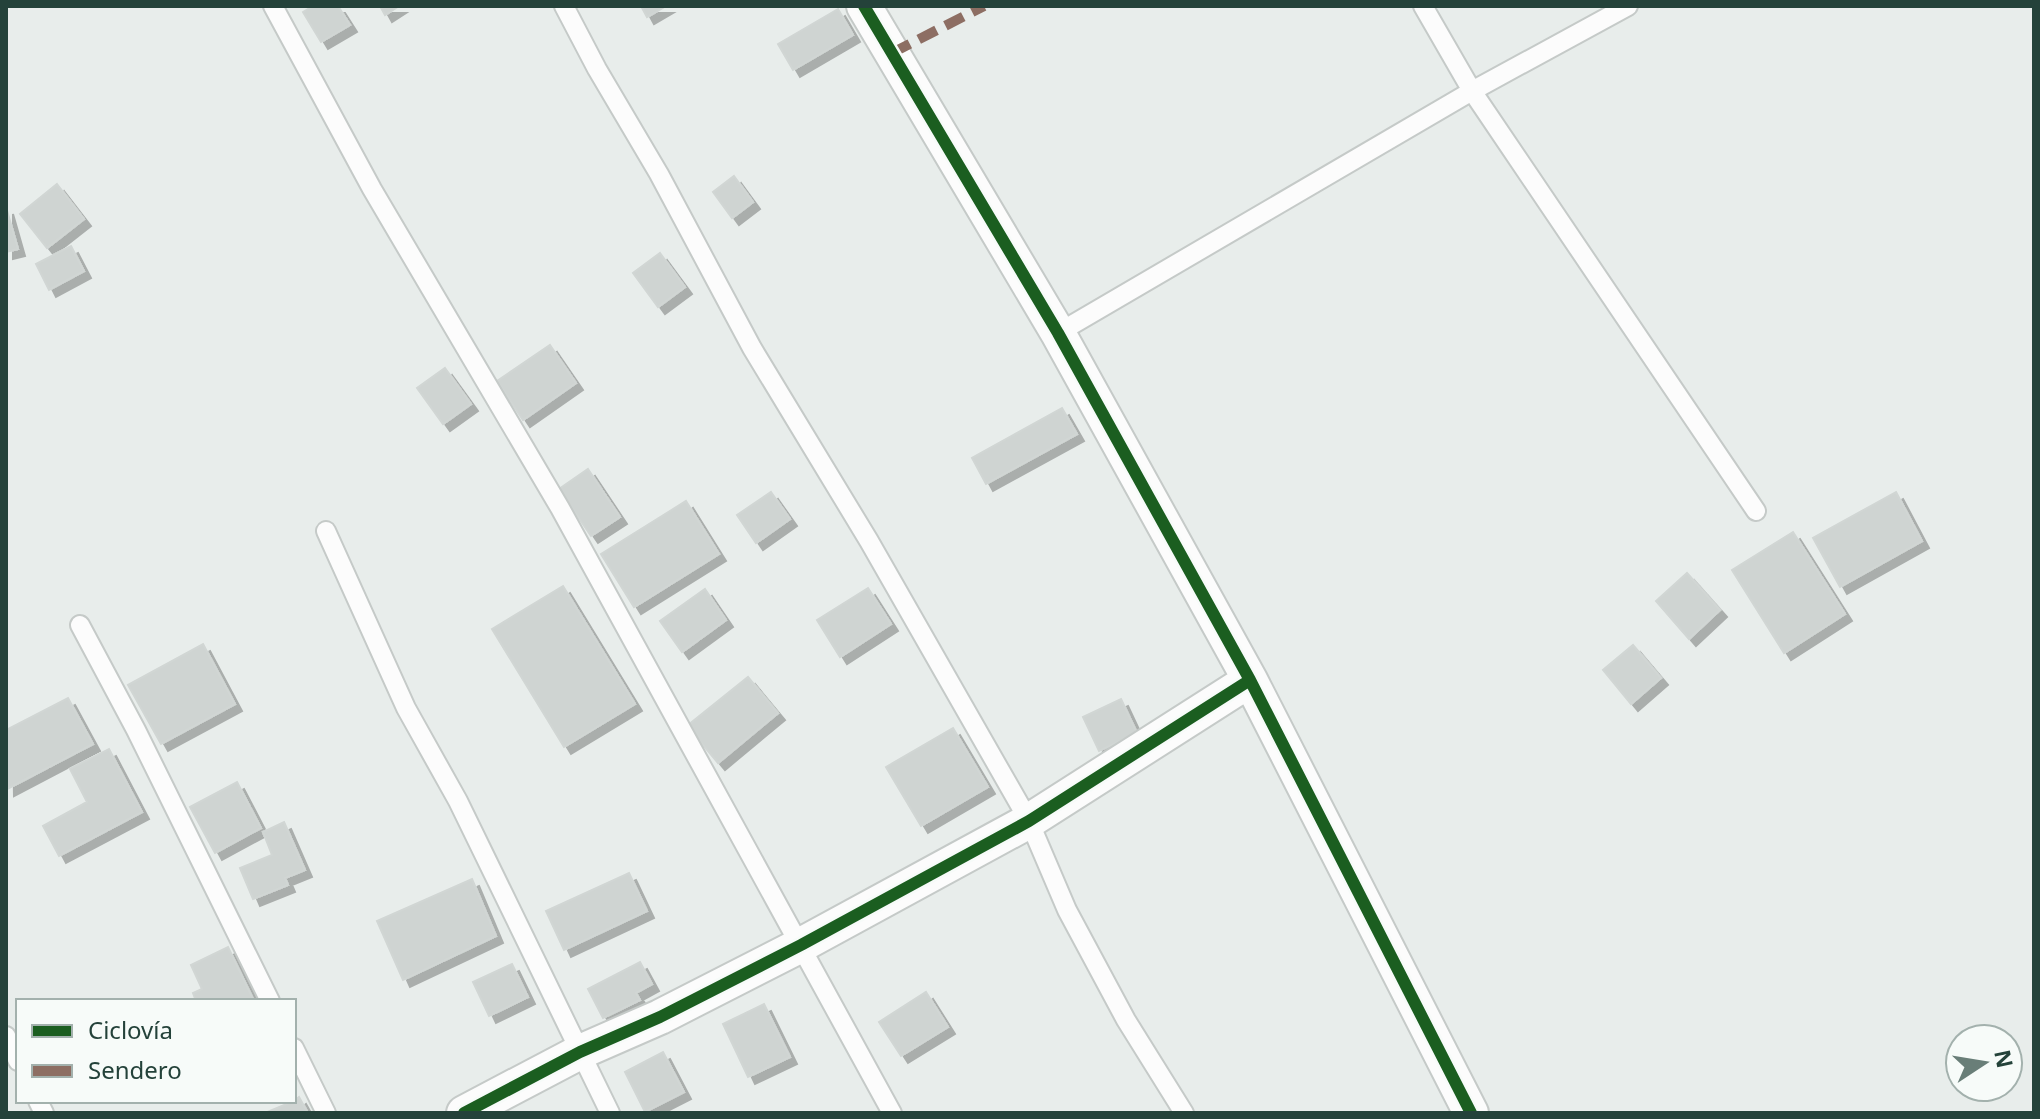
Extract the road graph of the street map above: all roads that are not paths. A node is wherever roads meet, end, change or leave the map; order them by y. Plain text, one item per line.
1 (273, 6) edge
2 (564, 6) edge
3 (864, 6) edge
4 (1423, 6) edge
5 (1628, 6) edge
6 (1472, 91) junction
7 (1058, 333) junction
8 (1756, 511) dead end
9 (326, 531) dead end
10 (80, 625) dead end
11 (1250, 680) junction
12 (1029, 821) junction
13 (801, 945) junction
14 (269, 999) edge
15 (6, 1036) edge
16 (296, 1052) edge
17 (580, 1052) junction
18 (16, 1057) edge
19 (326, 1113) edge
20 (464, 1113) edge
21 (610, 1113) edge
22 (892, 1113) edge
23 (1184, 1113) edge
24 (1471, 1113) edge

1 - 13 lane
2 - 12 lane
3 - 7 street
4 - 6 lane
5 - 6 lane
6 - 7 lane
6 - 8 lane
7 - 11 street
9 - 17 lane
10 - 14 lane
11 - 12 street
11 - 24 street
12 - 13 street
12 - 23 lane
13 - 17 street
13 - 22 lane
15 - 18 lane
16 - 19 lane
17 - 20 street
17 - 21 lane

